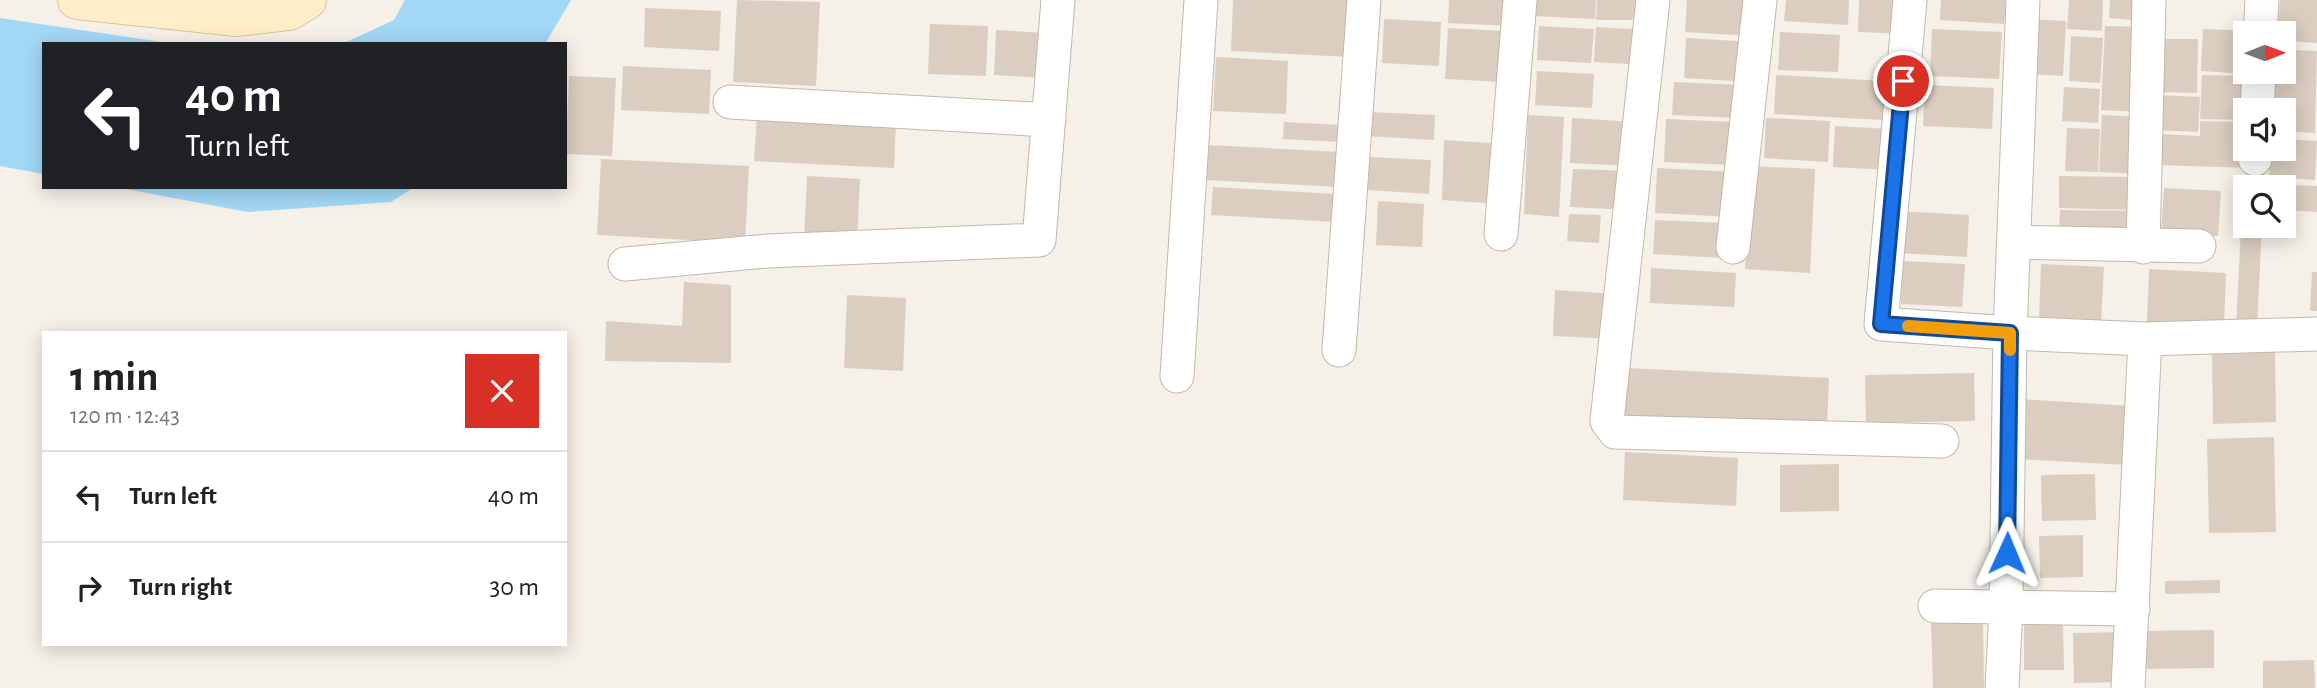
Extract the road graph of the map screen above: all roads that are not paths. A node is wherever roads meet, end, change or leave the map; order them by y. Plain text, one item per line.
1 (77, 0) edge
2 (307, 0) edge
3 (1058, 0) edge
4 (1201, 0) edge
5 (1364, 0) edge
6 (1520, 0) edge
7 (1653, 0) edge
8 (1760, 0) edge
9 (1910, 0) edge
10 (2023, 0) edge
11 (2149, 0) edge
12 (2262, 0) edge
13 (2261, 21) edge
14 (730, 102) dead end
15 (1049, 120) junction
16 (1501, 234) dead end
17 (2014, 242) junction
18 (2199, 246) dead end
19 (1733, 247) dead end
20 (2143, 247) junction
21 (625, 264) dead end
22 (2010, 333) junction
23 (2317, 334) edge
24 (2145, 339) junction
25 (1339, 350) dead end
26 (1177, 376) dead end
27 (1942, 441) dead end
28 (1935, 606) dead end
29 (2006, 608) junction
30 (2133, 609) junction
31 (2002, 688) edge
32 (2128, 688) edge

1 - 2 street
3 - 15 street
4 - 26 street
5 - 25 street
6 - 16 street
7 - 27 street
8 - 19 street
9 - 22 street
10 - 17 street
11 - 20 street
12 - 13 street
14 - 15 street
15 - 21 street
17 - 20 street
17 - 22 street
18 - 20 street
22 - 24 street
22 - 29 street
23 - 24 street
24 - 30 street
28 - 29 street
29 - 30 street
29 - 31 street
30 - 32 street

